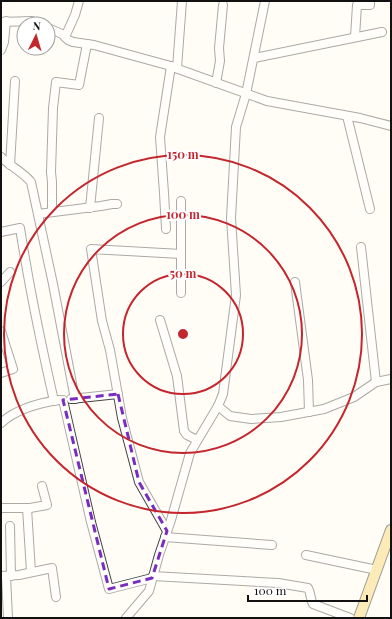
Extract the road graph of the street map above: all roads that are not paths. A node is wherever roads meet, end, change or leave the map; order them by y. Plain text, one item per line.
1 (79, 1) edge
2 (182, 1) edge
3 (266, 1) edge
4 (370, 1) edge
5 (223, 5) dead end
6 (4, 22) edge
7 (16, 22) edge
8 (56, 32) edge
9 (382, 32) dead end
10 (64, 37) junction
11 (355, 37) junction
12 (87, 44) junction
13 (1, 50) edge
14 (254, 58) junction
15 (174, 67) junction
16 (15, 80) dead end
17 (216, 83) junction
18 (246, 94) junction
19 (348, 116) junction
20 (99, 118) dead end
21 (391, 126) edge
22 (1, 157) edge
23 (10, 165) junction
24 (181, 202) dead end
25 (117, 204) dead end
26 (90, 208) junction
27 (370, 209) dead end
28 (52, 212) junction
29 (38, 214) junction
30 (166, 229) dead end
31 (1, 232) edge
32 (361, 247) dead end
33 (181, 254) junction
34 (10, 272) dead end
35 (1, 282) edge
36 (296, 282) dead end
37 (181, 293) dead end
38 (160, 320) dead end
39 (1, 331) edge
40 (1, 373) edge
41 (391, 380) edge
42 (376, 382) junction
43 (118, 394) junction
44 (75, 399) junction
45 (63, 400) junction
46 (54, 401) junction
47 (218, 406) junction
48 (309, 412) junction
49 (1, 423) edge
50 (197, 440) junction
51 (42, 486) dead end
52 (1, 508) edge
53 (26, 508) junction
54 (10, 526) dead end
55 (391, 530) edge
56 (166, 534) junction
57 (1, 540) edge
58 (10, 540) junction
59 (272, 545) dead end
60 (306, 555) dead end
61 (377, 570) junction
62 (31, 572) junction
63 (6, 576) edge
64 (153, 577) junction
65 (56, 597) dead end
66 (6, 617) edge
67 (126, 618) edge
68 (350, 618) edge
69 (359, 618) edge

1 - 10 street
2 - 15 street
3 - 14 street
4 - 11 street
5 - 17 street
6 - 7 street
6 - 13 street
8 - 10 street
9 - 11 street
10 - 12 street
11 - 14 street
12 - 15 street
12 - 28 street
14 - 18 street
15 - 17 street
15 - 30 street
16 - 23 street
17 - 18 street
18 - 19 street
18 - 47 street
19 - 21 street
19 - 27 street
20 - 26 street
22 - 23 street
23 - 29 street
24 - 33 street
25 - 26 street
26 - 28 street
28 - 29 street
29 - 44 street
31 - 46 street
32 - 42 street
33 - 37 street
33 - 43 street
34 - 35 street
36 - 48 street
38 - 50 street
39 - 40 street
41 - 42 street
42 - 48 street
43 - 44 street
43 - 56 street
44 - 45 street
45 - 46 street
45 - 64 street
46 - 49 street
47 - 48 street
47 - 50 street
50 - 56 street
51 - 53 street
52 - 53 street
53 - 62 street
54 - 58 street
55 - 61 main road
56 - 59 street
56 - 64 street
57 - 58 street
58 - 63 street
60 - 61 street
61 - 69 main road
62 - 63 street
62 - 65 street
63 - 66 street
64 - 67 street
64 - 68 street

